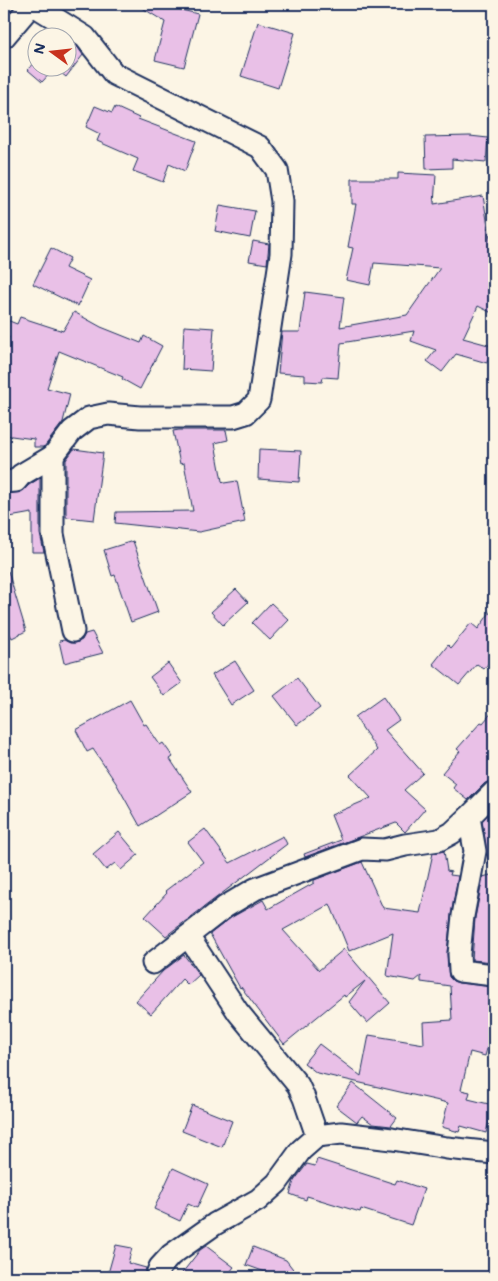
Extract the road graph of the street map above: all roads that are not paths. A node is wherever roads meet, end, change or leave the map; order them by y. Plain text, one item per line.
1 (32, 4) edge
2 (4, 37) edge
3 (53, 456) junction
4 (4, 482) edge
5 (73, 631) dead end
6 (494, 792) edge
7 (470, 817) junction
8 (188, 936) junction
9 (152, 963) dead end
10 (494, 975) edge
11 (317, 1136) junction
12 (494, 1152) edge
13 (156, 1277) edge

1 - 2 street
1 - 3 street
3 - 4 street
3 - 5 street
6 - 7 street
7 - 8 street
7 - 10 street
8 - 9 street
8 - 11 street
11 - 12 street
11 - 13 street

